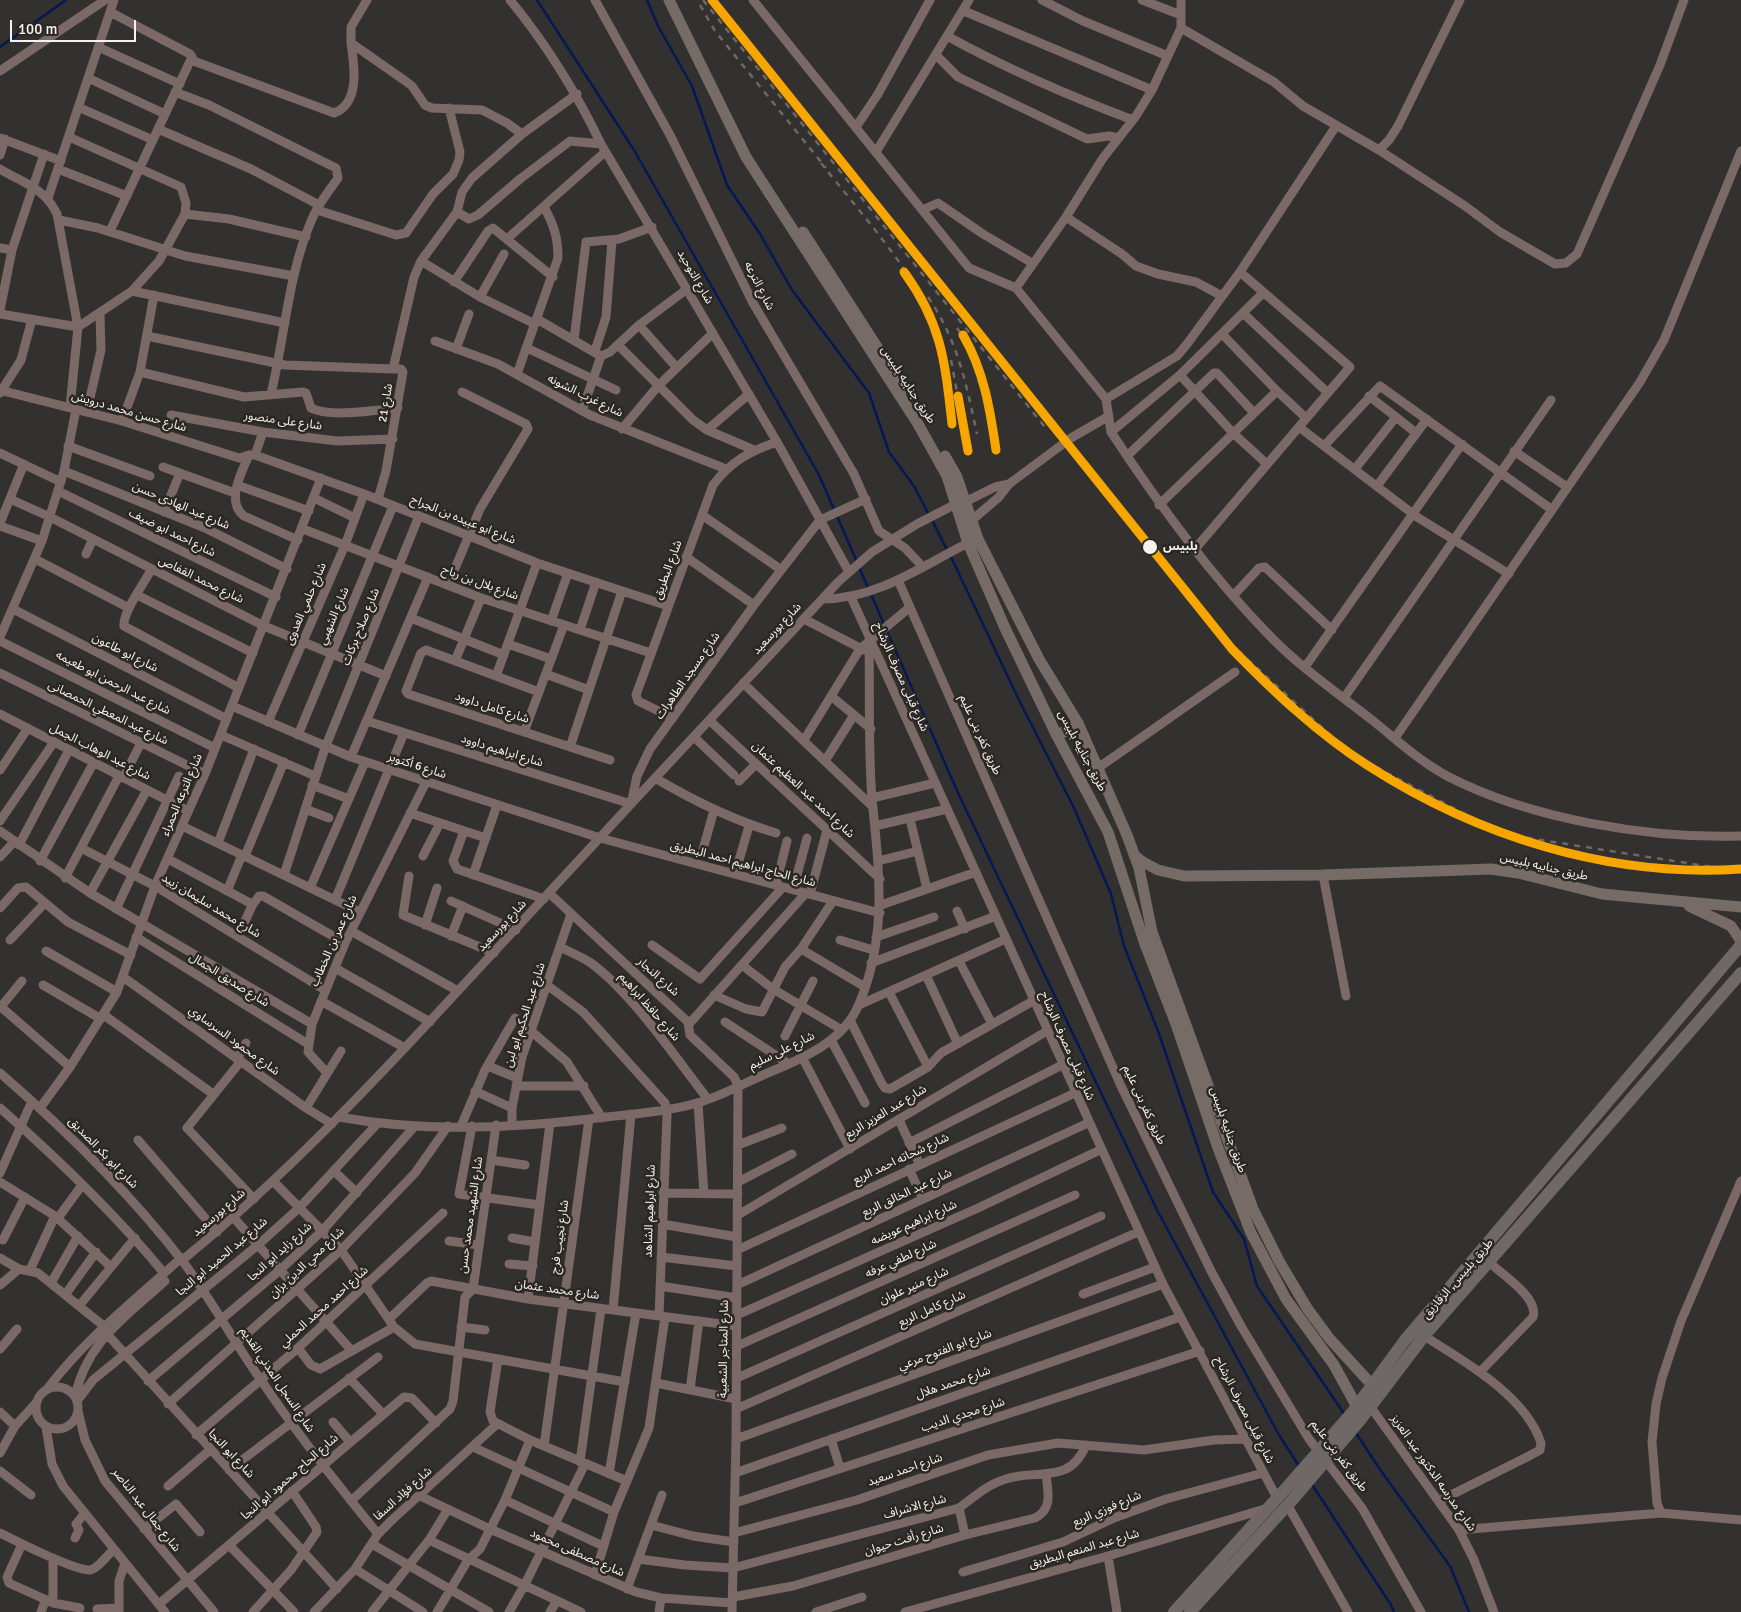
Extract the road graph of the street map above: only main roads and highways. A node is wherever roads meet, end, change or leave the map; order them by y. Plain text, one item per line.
1 (669, 0) edge
2 (960, 503) junction
3 (1078, 724) junction
4 (1057, 736) junction
5 (1134, 855) junction
6 (1138, 868) junction
7 (1122, 871) junction
8 (1683, 903) junction
9 (1741, 907) edge
10 (1741, 941) edge
11 (1741, 945) edge
12 (1741, 973) edge
13 (1223, 1146) junction
14 (1372, 1385) junction
15 (1356, 1413) junction
16 (1174, 1612) edge
17 (1190, 1612) edge

1 - 2 main road, طريق جنابيه بلبيس
2 - 3 main road, طريق جنابيه بلبيس
2 - 4 main road, طريق جنابيه بلبيس
3 - 4 main road
3 - 5 main road, طريق جنابيه بلبيس
4 - 7 main road, طريق جنابيه بلبيس
5 - 6 main road, طريق جنابيه بلبيس
5 - 8 main road, طريق جنابيه بلبيس
6 - 7 main road
6 - 13 main road, طريق جنابيه بلبيس
7 - 13 main road, طريق جنابيه بلبيس
8 - 9 main road, طريق جنابيه بلبيس
8 - 10 main road, طريق جنابيه بلبيس
11 - 14 highway, طريق بلبيس, الزقازيق
12 - 15 highway, طريق بلبيس, الزقازيق
13 - 14 main road, طريق جنابيه بلبيس
13 - 15 main road, طريق جنابيه بلبيس
14 - 15 highway, طريق بلبيس, الزقازيق
15 - 16 highway, طريق بلبيس, الزقازيق, bridge
15 - 17 highway, طريق بلبيس, الزقازيق, bridge

